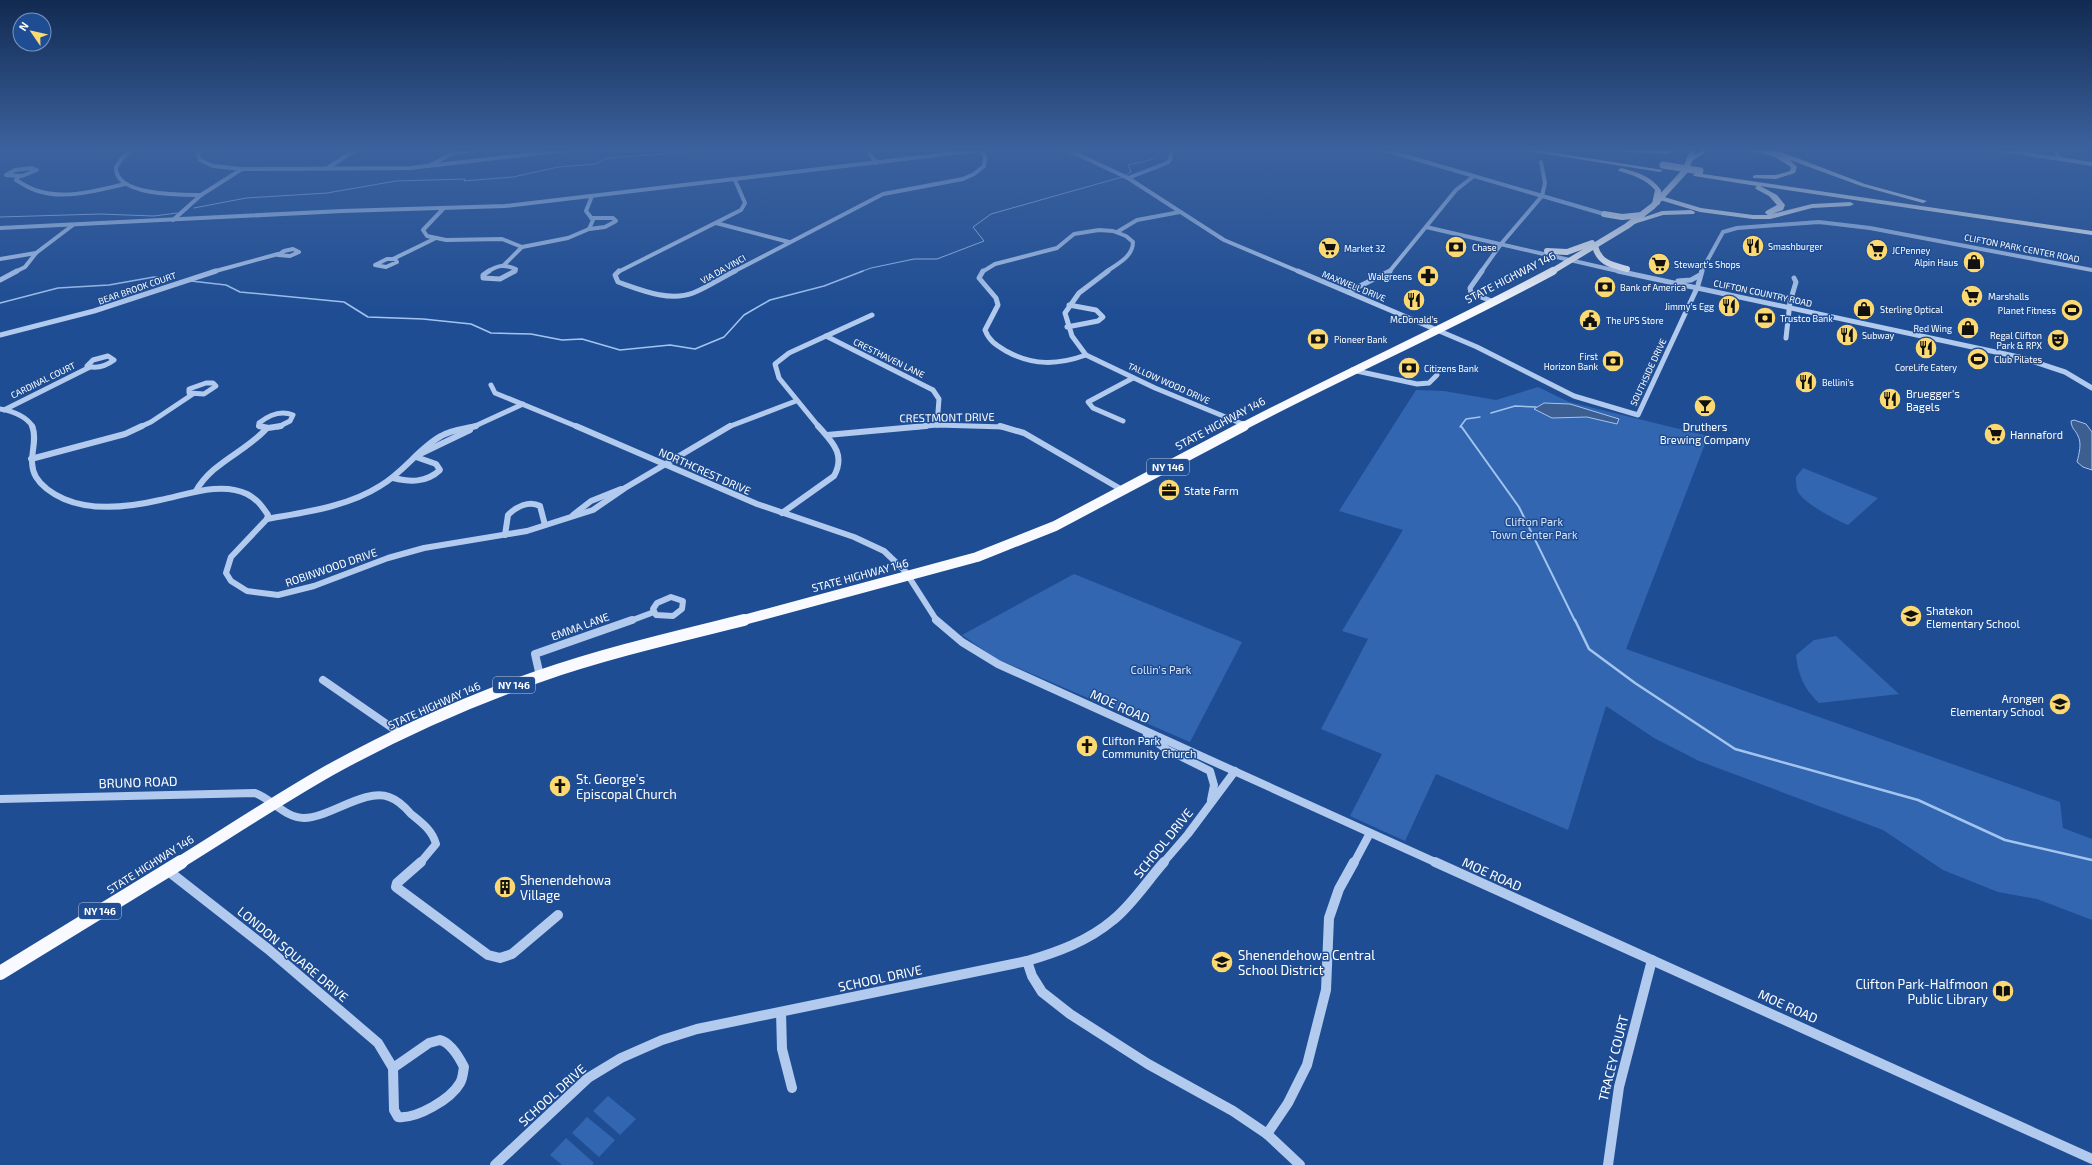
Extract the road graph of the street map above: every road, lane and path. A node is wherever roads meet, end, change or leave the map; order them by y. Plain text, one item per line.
1 (192, 202) edge
2 (537, 202) edge
3 (589, 202) edge
4 (743, 202) edge
5 (867, 202) edge
6 (1165, 202) edge
7 (1446, 202) edge
8 (1537, 202) edge
9 (1564, 202) edge
10 (1656, 202) edge
11 (1672, 202) edge
12 (1675, 202) edge
13 (1779, 202) edge
14 (1882, 202) edge
15 (1913, 202) edge
16 (1929, 202) edge
17 (443, 209) junction
18 (1971, 211) junction
19 (1180, 212) junction
20 (1604, 214) junction
21 (1960, 214) junction
22 (1643, 215) junction
23 (1753, 217) junction
24 (591, 218) junction
25 (173, 220) junction
26 (1634, 222) junction
27 (716, 223) junction
28 (73, 225) junction
29 (1427, 226) junction
30 (0, 228) edge
31 (589, 229) junction
32 (2092, 229) edge
33 (1117, 232) junction
34 (1616, 233) junction
35 (2092, 234) edge
36 (434, 239) junction
37 (789, 242) junction
38 (1602, 242) junction
39 (1503, 243) junction
40 (1595, 246) junction
41 (522, 247) junction
42 (1547, 251) junction
43 (36, 253) junction
44 (278, 254) dead end
45 (0, 259) edge
46 (392, 259) dead end
47 (1573, 259) junction
48 (504, 265) junction
49 (1627, 269) junction
50 (2092, 270) edge
51 (1700, 275) junction
52 (1794, 278) dead end
53 (0, 280) edge
54 (1678, 281) junction
55 (1698, 287) junction
56 (1348, 292) junction
57 (1494, 302) junction
58 (1069, 305) junction
59 (1790, 306) junction
60 (872, 315) dead end
61 (1068, 327) junction
62 (1436, 329) junction
63 (0, 335) edge
64 (826, 336) junction
65 (1786, 338) dead end
66 (1086, 355) junction
67 (90, 368) dead end
68 (1352, 370) junction
69 (1437, 375) dead end
70 (1133, 378) junction
71 (2092, 382) edge
72 (491, 385) dead end
73 (2092, 388) edge
74 (193, 394) dead end
75 (796, 401) junction
76 (523, 404) junction
77 (2, 409) edge
78 (1638, 415) joint
79 (1123, 421) dead end
80 (937, 425) junction
81 (1245, 425) junction
82 (267, 428) junction
83 (826, 435) junction
84 (417, 456) junction
85 (31, 459) junction
86 (667, 464) junction
87 (394, 478) junction
88 (196, 491) junction
89 (1124, 491) junction
90 (782, 513) junction
91 (267, 519) junction
92 (545, 525) junction
93 (505, 535) junction
94 (908, 577) junction
95 (654, 612) dead end
96 (540, 676) junction
97 (323, 680) dead end
98 (1139, 728) junction
99 (401, 734) junction
100 (1235, 771) junction
101 (0, 799) edge
102 (274, 803) junction
103 (1207, 810) junction
104 (1370, 833) junction
105 (167, 870) junction
106 (558, 915) dead end
107 (1652, 960) junction
108 (1026, 961) junction
109 (0, 973) edge
110 (781, 1012) junction
111 (393, 1068) junction
112 (792, 1088) dead end
113 (1267, 1134) junction
114 (2092, 1159) edge
115 (495, 1165) edge
116 (1300, 1165) edge
117 (1608, 1165) edge

1 - 25 street
2 - 17 street
3 - 24 street
4 - 27 street, VIA DA VINCI
5 - 37 street, VIA DA VINCI
6 - 19 street, MAXWELL DRIVE
7 - 29 street
8 - 39 street
9 - 20 street
10 - 22 main road, STATE HIGHWAY 146 / NY 146
11 - 23 highway
12 - 13 highway
14 - 21 highway
15 - 18 highway
16 - 18 highway
17 - 25 street
17 - 36 street
18 - 32 highway
19 - 33 street
19 - 56 street, MAXWELL DRIVE
20 - 22 main road
20 - 34 main road
21 - 23 highway
21 - 35 highway
22 - 26 main road, STATE HIGHWAY 146 / NY 146
23 - 26 highway
24 - 31 street
24 - 31 street
25 - 28 street
26 - 34 main road, STATE HIGHWAY 146 / NY 146
27 - 37 street
27 - 37 street, VIA DA VINCI
28 - 30 street
28 - 43 street
29 - 39 street, CLIFTON COUNTRY ROAD
29 - 56 street
31 - 41 street
33 - 58 street
33 - 66 street
34 - 38 main road, STATE HIGHWAY 146 / NY 146
36 - 41 street
36 - 46 street
38 - 40 main road, STATE HIGHWAY 146 / NY 146
38 - 42 main road
39 - 42 street, CLIFTON COUNTRY ROAD
39 - 47 street, CLIFTON COUNTRY ROAD
39 - 57 street
40 - 47 main road, STATE HIGHWAY 146 / NY 146
40 - 49 main road
41 - 48 street
42 - 47 street, CLIFTON COUNTRY ROAD
43 - 45 street
43 - 53 street
44 - 63 street, BEAR BROOK COURT
47 - 49 street, CLIFTON COUNTRY ROAD
47 - 55 street, CLIFTON COUNTRY ROAD
47 - 57 main road, STATE HIGHWAY 146 / NY 146
48 - 48 street
49 - 54 street, CLIFTON COUNTRY ROAD
50 - 51 street, CLIFTON PARK CENTER ROAD
51 - 54 street
51 - 55 street, CLIFTON PARK CENTER ROAD
52 - 59 street
54 - 55 street, CLIFTON COUNTRY ROAD
55 - 59 street, CLIFTON COUNTRY ROAD
55 - 78 street, SOUTHSIDE DRIVE
56 - 62 street, MAXWELL DRIVE
57 - 62 main road, STATE HIGHWAY 146 / NY 146
58 - 61 street, TALLOW WOOD DRIVE
58 - 61 street
59 - 65 street
59 - 71 street, CLIFTON COUNTRY ROAD
59 - 73 street, CLIFTON COUNTRY ROAD
60 - 64 street
61 - 66 street, TALLOW WOOD DRIVE
62 - 68 main road, STATE HIGHWAY 146 / NY 146
62 - 78 street, MAXWELL DRIVE
64 - 75 street
64 - 80 street, CRESTHAVEN LANE
66 - 70 street, TALLOW WOOD DRIVE
67 - 77 street, CARDINAL COURT
68 - 69 street
68 - 81 main road, STATE HIGHWAY 146 / NY 146
70 - 79 street
70 - 81 street, TALLOW WOOD DRIVE
72 - 76 street, NORTHCREST DRIVE
74 - 85 street
75 - 83 street
75 - 86 street, ROBINWOOD DRIVE
76 - 84 street
76 - 86 street, NORTHCREST DRIVE
77 - 85 street
80 - 83 street, CRESTMONT DRIVE
80 - 89 street, CRESTMONT DRIVE
81 - 89 main road, STATE HIGHWAY 146 / NY 146
82 - 82 street
82 - 88 street
83 - 90 street
84 - 87 street
84 - 87 street
85 - 88 street
86 - 90 street, NORTHCREST DRIVE
86 - 92 street, ROBINWOOD DRIVE
87 - 91 street
88 - 91 street
89 - 94 main road, STATE HIGHWAY 146 / NY 146
90 - 94 street, NORTHCREST DRIVE
91 - 93 street, ROBINWOOD DRIVE
92 - 93 street, ROBINWOOD DRIVE
92 - 93 street
94 - 96 main road, STATE HIGHWAY 146 / NY 146
94 - 98 street, MOE ROAD
95 - 96 street, EMMA LANE
96 - 99 main road, STATE HIGHWAY 146 / NY 146
97 - 99 street
98 - 100 street, MOE ROAD
98 - 103 street
99 - 102 main road, STATE HIGHWAY 146 / NY 146
100 - 103 street, SCHOOL DRIVE
100 - 104 street, MOE ROAD
101 - 102 street, BRUNO ROAD
102 - 105 main road, STATE HIGHWAY 146 / NY 146
102 - 106 street, BRUNO ROAD
103 - 108 street, SCHOOL DRIVE
104 - 107 street, MOE ROAD
104 - 113 street
105 - 109 main road, STATE HIGHWAY 146 / NY 146
105 - 111 street, LONDON SQUARE DRIVE
107 - 114 street, MOE ROAD
107 - 117 street, TRACEY COURT
108 - 110 street, SCHOOL DRIVE
108 - 113 street
110 - 112 street
110 - 115 street, SCHOOL DRIVE
111 - 111 street, LONDON SQUARE DRIVE
113 - 116 street

